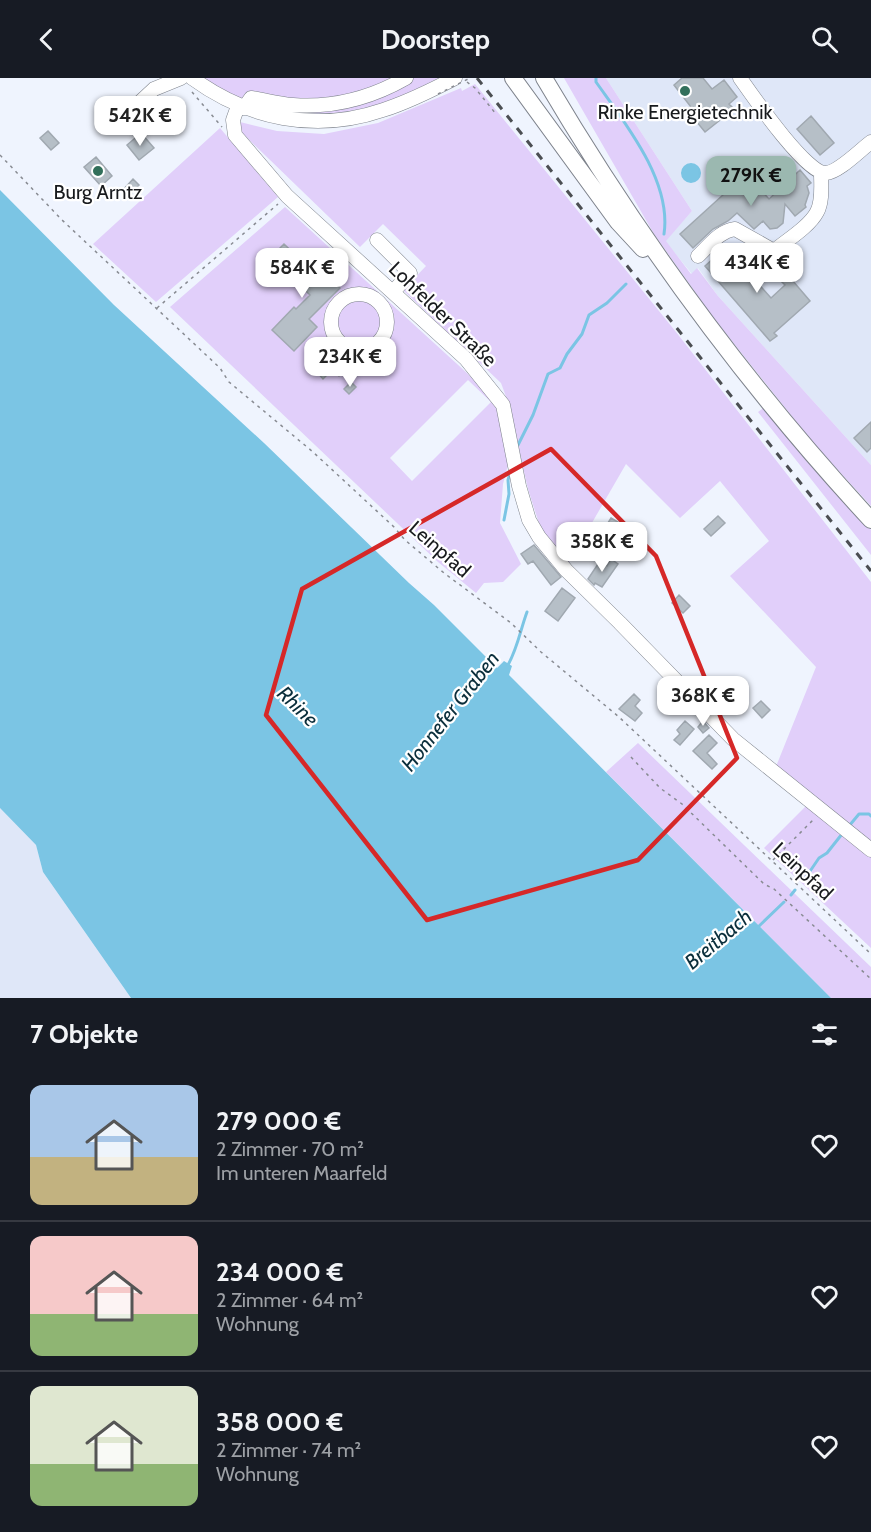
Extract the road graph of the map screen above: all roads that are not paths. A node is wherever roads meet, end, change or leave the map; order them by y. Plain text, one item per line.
1 (181, 78) edge
2 (406, 78) edge
3 (455, 78) edge
4 (513, 78) edge
5 (544, 78) edge
6 (740, 78) edge
7 (191, 84) edge
8 (241, 107) junction
9 (125, 116) dead end
10 (871, 142) edge
11 (821, 173) junction
12 (377, 240) dead end
13 (698, 256) dead end
14 (392, 292) junction
15 (690, 300) junction
16 (380, 303) junction
17 (871, 520) edge
18 (871, 850) edge

1 - 9 street
2 - 8 street
3 - 8 street
4 - 15 main road
5 - 15 main road
6 - 11 street
7 - 8 street
8 - 14 street, Lohfelder Straße
10 - 11 street
11 - 13 street
12 - 14 street
14 - 16 street
14 - 18 street, Lohfelder Straße
15 - 17 main road
16 - 16 street

